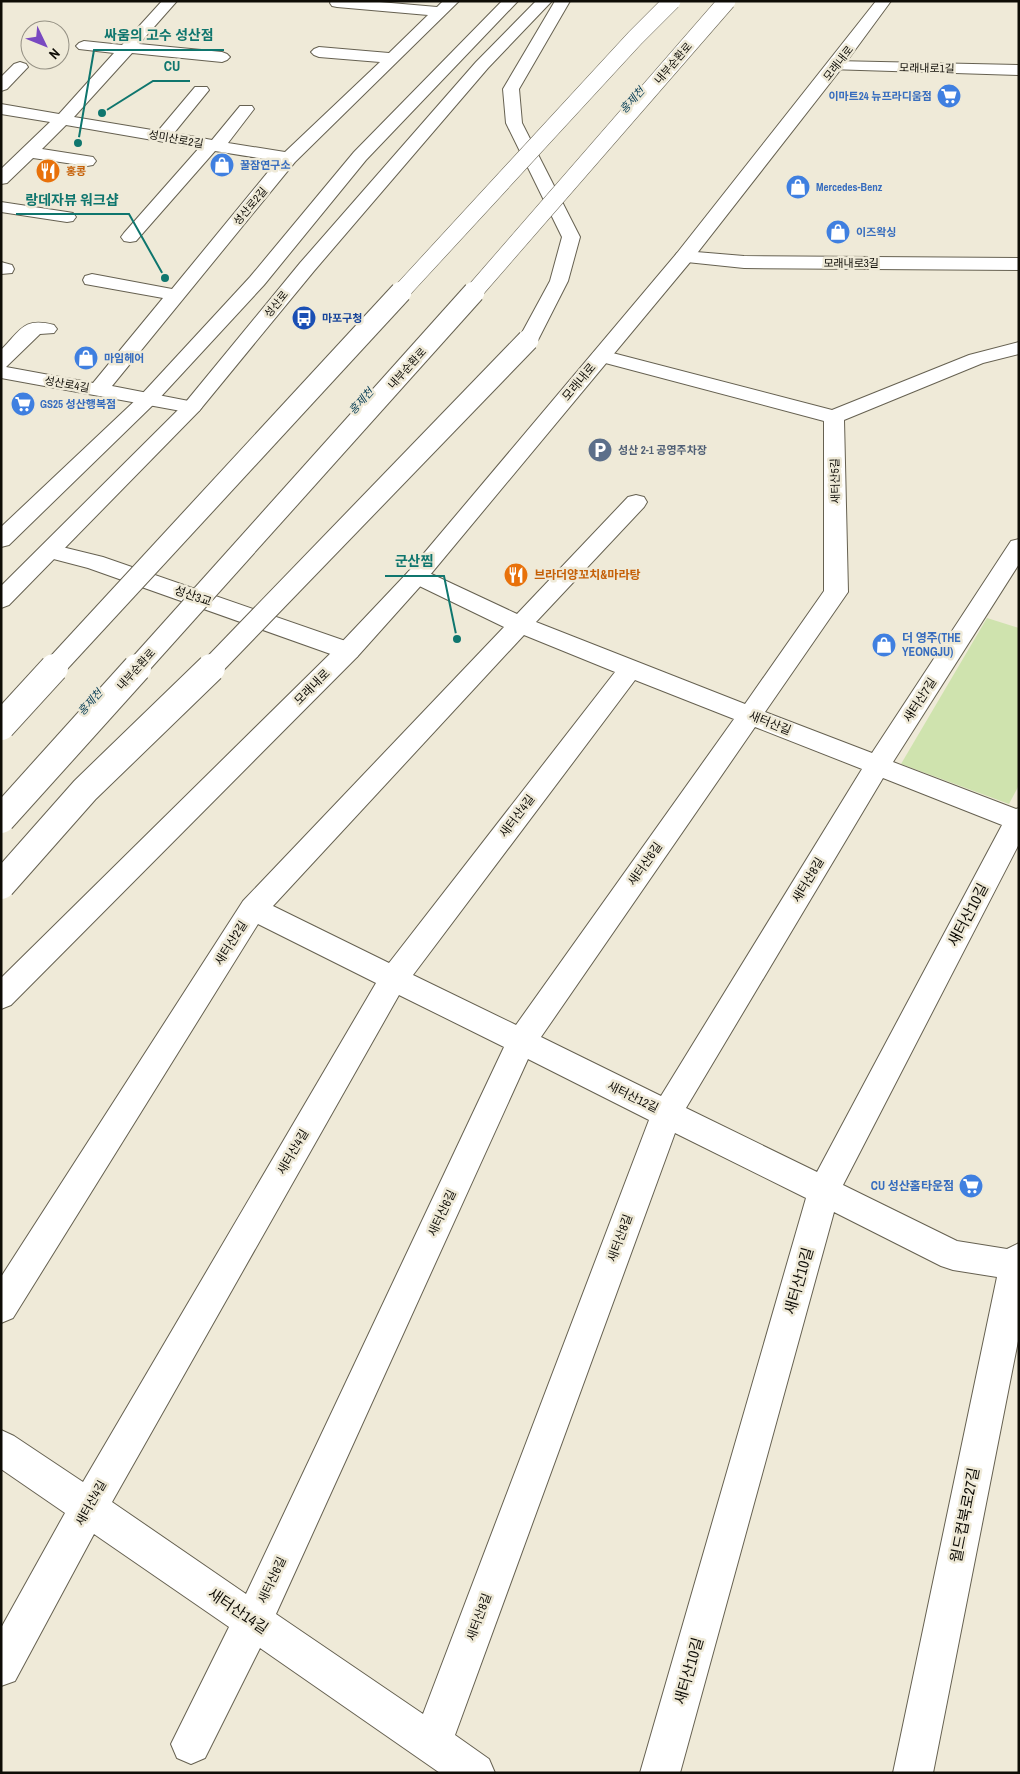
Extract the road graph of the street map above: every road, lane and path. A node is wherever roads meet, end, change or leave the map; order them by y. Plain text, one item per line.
1 (170, 1) edge
2 (512, 1) edge
3 (545, 1) edge
4 (563, 1) edge
5 (672, 1) edge
6 (727, 1) edge
7 (884, 1) edge
8 (337, 3) dead end
9 (446, 7) edge
10 (84, 46) dead end
11 (127, 49) junction
12 (319, 52) dead end
13 (222, 57) dead end
14 (393, 58) junction
15 (835, 66) junction
16 (20, 67) dead end
17 (1019, 70) edge
18 (1, 86) edge
19 (201, 90) dead end
20 (1, 109) edge
21 (246, 109) dead end
22 (63, 119) junction
23 (162, 136) junction
24 (214, 145) junction
25 (29, 152) junction
26 (289, 158) junction
27 (88, 161) dead end
28 (1, 179) edge
29 (1, 207) edge
30 (68, 217) dead end
31 (130, 237) dead end
32 (684, 257) junction
33 (1019, 264) edge
34 (92, 280) dead end
35 (176, 295) junction
36 (47, 329) dead end
37 (1019, 348) edge
38 (601, 356) junction
39 (1, 362) edge
40 (1, 372) edge
41 (98, 390) junction
42 (148, 399) junction
43 (192, 407) junction
44 (834, 417) junction
45 (636, 502) dead end
46 (1, 540) edge
47 (50, 550) junction
48 (1016, 555) edge
49 (417, 576) junction
50 (1, 600) edge
51 (520, 625) junction
52 (348, 651) junction
53 (631, 668) junction
54 (749, 714) junction
55 (1, 726) edge
56 (878, 765) junction
57 (1, 819) edge
58 (1018, 820) edge
59 (1, 885) edge
60 (252, 909) junction
61 (393, 979) junction
62 (1, 997) edge
63 (521, 1042) junction
64 (667, 1113) junction
65 (824, 1191) junction
66 (1018, 1263) edge
67 (1, 1307) edge
68 (1, 1448) edge
69 (88, 1508) junction
70 (253, 1621) junction
71 (1, 1668) edge
72 (432, 1743) junction
73 (191, 1744) dead end
74 (475, 1773) edge
75 (660, 1773) edge
76 (913, 1773) edge

1 - 11 main road
2 - 42 main road
3 - 43 main road, 성산로
4 - 59 main road, bridge
5 - 55 main road, bridge
6 - 57 main road, 내부순환로, bridge
7 - 15 main road, 모래내로
8 - 9 main road, 성산로2길
9 - 14 main road, 성산로2길
10 - 11 main road
11 - 13 main road
11 - 22 main road
12 - 14 main road
14 - 26 main road, 성산로2길
15 - 17 main road, 모래내로1길
15 - 32 main road, 모래내로
16 - 18 main road
19 - 23 main road
20 - 22 main road, 성미산로2길
21 - 24 main road
22 - 23 main road, 성미산로2길
22 - 25 main road
23 - 24 main road, 성미산로2길
24 - 26 main road, 성미산로2길
24 - 31 main road
25 - 27 main road
25 - 28 main road
26 - 35 main road, 성산로2길
29 - 30 main road
32 - 33 main road, 모래내로3길
32 - 38 main road, 모래내로
34 - 35 main road
35 - 41 main road, 성산로2길
36 - 39 main road
37 - 44 main road
38 - 44 main road, 모래내로
38 - 49 main road, 모래내로
40 - 41 main road, 성산로4길
41 - 42 main road, 성산로4길
42 - 43 main road, 성산로4길
42 - 46 main road
43 - 47 main road, 성산로
44 - 54 main road, 새터산5길
45 - 51 main road
47 - 50 main road, 성산로
47 - 52 main road, 성산3교, bridge
48 - 56 main road, 새터산7길
49 - 51 main road, 새터산길
49 - 52 main road, 모래내로
51 - 53 main road, 새터산길
51 - 60 main road, 새터산2길
52 - 62 main road, 모래내로
53 - 54 main road, 새터산길
53 - 61 main road, 새터산4길
54 - 56 main road, 새터산길
54 - 63 main road, 새터산6길
56 - 58 main road, 새터산길
56 - 64 main road, 새터산8길
58 - 65 main road, 새터산10길
60 - 61 main road, 새터산12길
60 - 67 main road, 새터산2길
61 - 63 main road, 새터산12길
61 - 69 main road, 새터산4길
63 - 64 main road, 새터산12길
63 - 70 main road, 새터산6길
64 - 65 main road, 새터산12길
64 - 72 main road, 새터산8길
65 - 66 main road, 새터산12길
65 - 75 main road, 새터산10길
66 - 76 main road, 월드컵북로27길
68 - 69 main road, 새터산14길
69 - 70 main road, 새터산14길
69 - 71 main road, 새터산4길
70 - 72 main road, 새터산14길
70 - 73 main road, 새터산6길
72 - 74 main road, 새터산14길

